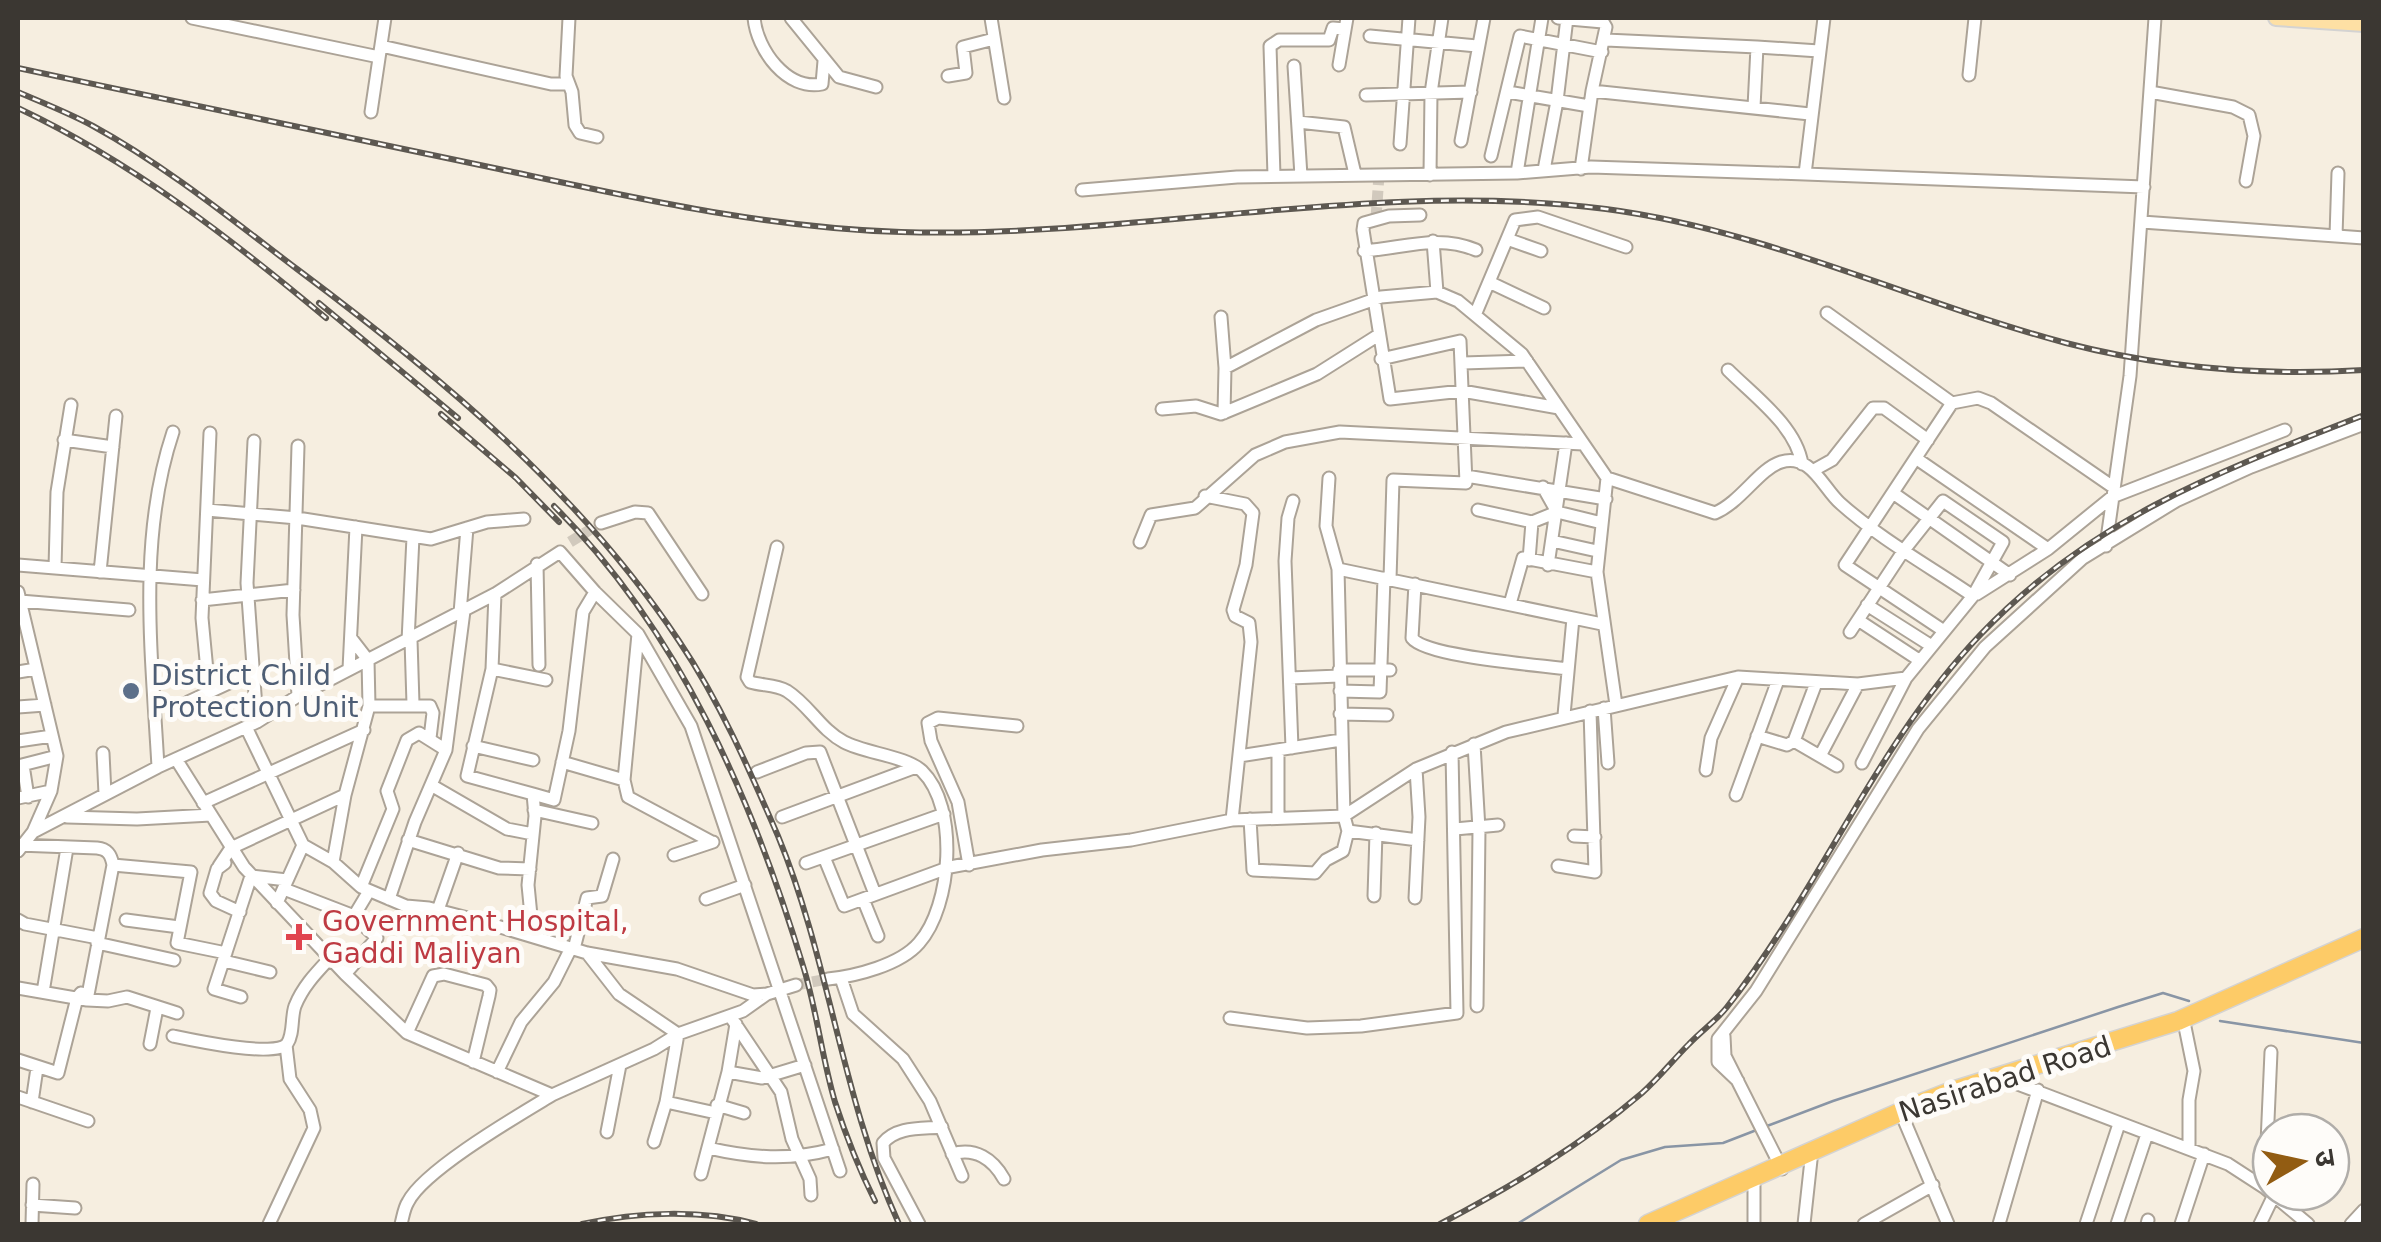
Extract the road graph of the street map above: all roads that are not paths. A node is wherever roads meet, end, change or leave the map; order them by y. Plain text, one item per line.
1 (192, 18) edge
2 (386, 18) edge
3 (569, 18) edge
4 (754, 18) edge
5 (791, 18) edge
6 (991, 18) edge
7 (1409, 18) edge
8 (1442, 18) edge
9 (1484, 18) edge
10 (1542, 18) edge
11 (1562, 18) edge
12 (1824, 18) edge
13 (1975, 18) edge
14 (2155, 18) edge
15 (2276, 18) edge
16 (2324, 20) edge
17 (1346, 23) edge
18 (2364, 24) edge
19 (1370, 36) dead end
20 (994, 39) junction
21 (1407, 40) junction
22 (1538, 40) junction
23 (1437, 42) junction
24 (1477, 46) junction
25 (1566, 46) junction
26 (1604, 46) junction
27 (1756, 47) junction
28 (1819, 51) junction
29 (380, 52) junction
30 (824, 61) junction
31 (1339, 64) dead end
32 (1294, 66) dead end
33 (1969, 75) dead end
34 (948, 76) dead end
35 (569, 84) junction
36 (876, 88) dead end
37 (1470, 92) junction
38 (1508, 92) junction
39 (1592, 92) junction
40 (2150, 92) junction
41 (1431, 93) junction
42 (1402, 94) junction
43 (1366, 95) dead end
44 (1530, 96) junction
45 (1004, 98) dead end
46 (1557, 100) junction
47 (1589, 106) junction
48 (1754, 106) junction
49 (371, 112) dead end
50 (1810, 114) junction
51 (1298, 122) junction
52 (597, 137) dead end
53 (1461, 141) dead end
54 (1400, 144) dead end
55 (1491, 156) dead end
56 (1590, 168) junction
57 (1544, 170) junction
58 (1517, 173) junction
59 (2338, 173) dead end
60 (1360, 174) junction
61 (1430, 174) junction
62 (1806, 174) junction
63 (1274, 176) junction
64 (1301, 176) junction
65 (2246, 181) dead end
66 (2144, 187) junction
67 (1082, 190) dead end
68 (1420, 215) dead end
69 (2142, 222) junction
70 (2336, 236) junction
71 (1507, 238) junction
72 (2364, 238) edge
73 (1433, 240) junction
74 (1626, 247) dead end
75 (1476, 250) dead end
76 (1364, 251) junction
77 (1541, 252) dead end
78 (1489, 282) junction
79 (1437, 292) junction
80 (1374, 300) junction
81 (1544, 308) dead end
82 (1827, 313) dead end
83 (1475, 315) junction
84 (1221, 317) dead end
85 (1378, 336) junction
86 (1382, 359) junction
87 (1527, 361) junction
88 (1463, 363) junction
89 (1225, 368) junction
90 (1728, 370) dead end
91 (1462, 392) junction
92 (1952, 403) junction
93 (71, 405) dead end
94 (1559, 408) junction
95 (1162, 409) dead end
96 (1224, 413) junction
97 (116, 416) dead end
98 (2364, 424) edge
99 (2285, 430) dead end
100 (173, 432) dead end
101 (210, 433) dead end
102 (1464, 438) junction
103 (64, 440) junction
104 (1928, 440) junction
105 (254, 441) dead end
106 (1566, 443) junction
107 (1584, 444) junction
108 (298, 446) dead end
109 (112, 447) junction
110 (1916, 459) junction
111 (1808, 467) junction
112 (1466, 476) junction
113 (1329, 478) dead end
114 (1607, 478) junction
115 (1950, 482) junction
116 (1543, 487) junction
117 (1560, 489) junction
118 (1892, 492) junction
119 (2112, 492) junction
120 (1204, 496) junction
121 (1606, 499) junction
122 (1293, 502) dead end
123 (1943, 502) junction
124 (207, 510) junction
125 (1478, 510) dead end
126 (1558, 512) junction
127 (249, 514) junction
128 (1928, 517) junction
129 (297, 518) junction
130 (524, 519) dead end
131 (602, 522) tunnel mouth
132 (1532, 522) junction
133 (1602, 523) junction
134 (1868, 526) junction
135 (356, 527) junction
136 (467, 528) junction
137 (412, 537) junction
138 (1552, 540) junction
139 (570, 542) tunnel mouth
140 (1140, 542) dead end
141 (2106, 546) junction
142 (776, 548) dead end
143 (1904, 550) junction
144 (2048, 550) junction
145 (1598, 551) junction
146 (560, 552) junction
147 (1529, 560) junction
148 (1992, 562) junction
149 (537, 564) junction
150 (1548, 564) junction
151 (18, 566) edge
152 (55, 568) junction
153 (1338, 568) junction
154 (100, 572) junction
155 (1596, 572) junction
156 (2010, 574) junction
157 (150, 576) junction
158 (1387, 578) junction
159 (203, 580) junction
160 (1414, 584) junction
161 (1879, 588) junction
162 (294, 590) junction
163 (594, 592) junction
164 (495, 594) junction
165 (702, 594) dead end
166 (248, 595) junction
167 (19, 596) edge
168 (1973, 596) junction
169 (202, 600) junction
170 (1510, 604) junction
171 (1867, 605) junction
172 (129, 610) dead end
173 (462, 612) junction
174 (1574, 618) junction
175 (1858, 620) junction
176 (1602, 624) junction
177 (1944, 631) junction
178 (1850, 632) dead end
179 (638, 634) junction
180 (351, 638) junction
181 (410, 640) junction
182 (1930, 645) junction
183 (368, 660) junction
184 (1919, 660) junction
185 (540, 665) dead end
186 (1568, 668) junction
187 (36, 669) junction
188 (350, 669) junction
189 (492, 669) junction
190 (256, 670) junction
191 (1386, 670) junction
192 (18, 672) edge
193 (1339, 673) junction
194 (1738, 677) junction
195 (1290, 678) junction
196 (1906, 678) junction
197 (546, 680) dead end
198 (1778, 680) junction
199 (1816, 684) junction
200 (1858, 684) junction
201 (209, 692) junction
202 (1340, 692) junction
203 (298, 696) junction
204 (188, 702) dead end
205 (413, 704) junction
206 (45, 705) junction
207 (369, 706) junction
208 (1610, 706) junction
209 (18, 707) edge
210 (1590, 711) junction
211 (1340, 714) junction
212 (1388, 714) dead end
213 (1564, 716) junction
214 (252, 724) junction
215 (1018, 726) dead end
216 (824, 728) junction
217 (364, 730) junction
218 (52, 736) junction
219 (1757, 736) junction
220 (430, 738) junction
221 (18, 740) edge
222 (1341, 740) junction
223 (1794, 741) junction
224 (1474, 744) junction
225 (473, 746) junction
226 (1292, 748) junction
227 (446, 750) junction
228 (820, 752) junction
229 (1278, 752) junction
230 (1452, 752) junction
231 (103, 753) dead end
232 (57, 756) junction
233 (1239, 756) junction
234 (1820, 756) junction
235 (176, 759) junction
236 (533, 760) dead end
237 (562, 762) junction
238 (1862, 763) dead end
239 (1608, 764) dead end
240 (20, 765) edge
241 (1837, 766) dead end
242 (158, 767) junction
243 (916, 767) junction
244 (1416, 769) junction
245 (1706, 770) dead end
246 (757, 772) dead end
247 (268, 774) junction
248 (624, 780) junction
249 (431, 785) junction
250 (950, 787) junction
251 (50, 792) junction
252 (106, 794) junction
253 (533, 794) junction
254 (345, 795) junction
255 (1736, 795) dead end
256 (23, 798) edge
257 (838, 798) junction
258 (942, 808) junction
259 (207, 809) junction
260 (534, 810) junction
261 (1344, 816) junction
262 (62, 817) junction
263 (782, 817) dead end
264 (1278, 818) junction
265 (1250, 819) junction
266 (291, 820) junction
267 (1232, 820) junction
268 (592, 823) dead end
269 (1498, 826) dead end
270 (1479, 828) junction
271 (1454, 830) junction
272 (1348, 831) junction
273 (34, 832) junction
274 (1376, 833) junction
275 (533, 834) junction
276 (1574, 836) dead end
277 (728, 837) junction
278 (1595, 837) junction
279 (408, 840) junction
280 (1418, 840) junction
281 (712, 842) junction
282 (303, 845) junction
283 (856, 846) junction
284 (19, 847) edge
285 (67, 848) junction
286 (232, 848) junction
287 (458, 853) junction
288 (674, 855) dead end
289 (824, 857) junction
290 (613, 859) dead end
291 (333, 862) junction
292 (806, 863) dead end
293 (113, 865) junction
294 (1558, 866) dead end
295 (958, 867) junction
296 (530, 868) junction
297 (191, 872) junction
298 (216, 872) junction
299 (248, 872) junction
300 (286, 884) junction
301 (745, 885) junction
302 (365, 889) junction
303 (869, 896) junction
304 (1374, 896) dead end
305 (1478, 896) junction
306 (1415, 898) dead end
307 (1455, 898) junction
308 (389, 899) junction
309 (706, 899) dead end
310 (277, 903) junction
311 (438, 910) junction
312 (240, 912) junction
313 (354, 916) junction
314 (18, 920) edge
315 (126, 920) dead end
316 (180, 927) junction
317 (53, 930) junction
318 (533, 936) junction
319 (878, 936) dead end
320 (2364, 938) edge
321 (98, 941) junction
322 (2364, 947) edge
323 (577, 950) junction
324 (331, 956) junction
325 (225, 957) junction
326 (174, 960) dead end
327 (270, 972) dead end
328 (345, 974) junction
329 (796, 985) tunnel mouth
330 (18, 988) edge
331 (781, 988) junction
332 (43, 992) junction
333 (767, 994) junction
334 (241, 998) dead end
335 (82, 999) junction
336 (1477, 1006) dead end
337 (157, 1008) junction
338 (177, 1013) dead end
339 (1230, 1018) dead end
340 (733, 1020) junction
341 (2185, 1027) junction
342 (407, 1033) junction
343 (678, 1034) junction
344 (173, 1036) dead end
345 (150, 1044) dead end
346 (286, 1045) junction
347 (2271, 1052) dead end
348 (18, 1060) edge
349 (473, 1062) junction
350 (805, 1064) junction
351 (620, 1065) junction
352 (37, 1068) junction
353 (497, 1072) junction
354 (728, 1072) junction
355 (772, 1075) junction
356 (2010, 1079) junction
357 (2038, 1090) junction
358 (552, 1095) junction
359 (18, 1098) edge
360 (32, 1102) junction
361 (666, 1102) junction
362 (717, 1109) junction
363 (744, 1112) dead end
364 (2270, 1112) edge
365 (1904, 1120) junction
366 (88, 1121) dead end
367 (2119, 1124) junction
368 (942, 1127) junction
369 (607, 1132) dead end
370 (2147, 1134) junction
371 (654, 1142) dead end
372 (708, 1148) junction
373 (2188, 1149) junction
374 (833, 1150) junction
375 (956, 1153) junction
376 (2204, 1154) junction
377 (802, 1158) junction
378 (1810, 1160) junction
379 (1782, 1168) junction
380 (840, 1171) dead end
381 (701, 1174) dead end
382 (962, 1176) dead end
383 (1004, 1179) dead end
384 (2251, 1181) edge
385 (33, 1184) dead end
386 (1933, 1185) junction
387 (1754, 1186) junction
388 (811, 1195) dead end
389 (32, 1206) junction
390 (75, 1208) dead end
391 (2364, 1210) edge
392 (32, 1224) edge
393 (269, 1224) edge
394 (401, 1224) edge
395 (918, 1224) edge
396 (1648, 1224) edge
397 (1668, 1224) edge
398 (1754, 1224) edge
399 (1804, 1224) edge
400 (1864, 1224) edge
401 (1948, 1224) edge
402 (1999, 1224) edge
403 (2086, 1224) edge
404 (2117, 1224) edge
405 (2181, 1224) edge
406 (2350, 1224) edge

1 - 29 street
2 - 29 street
3 - 35 street
4 - 30 street
5 - 30 street
6 - 20 street
7 - 21 street
8 - 23 street
9 - 24 street
10 - 22 street
11 - 25 street
11 - 26 street
12 - 28 street
13 - 33 street
14 - 40 street
15 - 16 main road
16 - 18 main road
17 - 31 street
17 - 63 street
19 - 21 street
20 - 34 street
20 - 45 street
21 - 23 street
21 - 42 street
22 - 25 street
22 - 38 street
22 - 44 street
23 - 24 street
23 - 41 street
24 - 37 street
25 - 26 street
25 - 46 street
26 - 27 street
26 - 39 street
27 - 28 street
27 - 48 street
28 - 50 street
29 - 35 street
29 - 49 street
30 - 36 street
32 - 51 street
35 - 52 street
37 - 41 street
37 - 53 street
38 - 44 street
38 - 55 street
39 - 47 street
39 - 48 street
40 - 65 street
40 - 66 street
41 - 42 street
41 - 61 street
42 - 43 street
42 - 54 street
44 - 46 street
44 - 58 street
46 - 47 street
46 - 57 street
47 - 56 street
48 - 50 street
50 - 62 street
51 - 60 street
51 - 64 street
56 - 57 street
56 - 62 street
57 - 58 street
58 - 61 street
59 - 70 street
60 - 61 street
60 - 64 street
62 - 66 street
63 - 64 street
63 - 67 street
66 - 69 street
68 - 76 street
69 - 70 street
69 - 119 street
70 - 72 street
71 - 74 street
71 - 77 street
71 - 78 street
73 - 75 street
73 - 76 street
73 - 79 street
76 - 80 street
78 - 81 street
78 - 83 street
79 - 80 street
79 - 83 street
80 - 85 street
80 - 89 street
82 - 92 street
83 - 87 street
84 - 89 street
85 - 86 street
85 - 96 street
86 - 88 street
86 - 91 street
87 - 88 street
87 - 94 street
88 - 91 street
89 - 96 street
90 - 111 street
91 - 94 street
91 - 102 street
92 - 104 street
92 - 119 street
93 - 103 street
94 - 107 street
95 - 96 street
97 - 109 street
98 - 141 street
99 - 119 street
100 - 157 street
101 - 124 street
102 - 106 street
102 - 112 street
102 - 120 street
103 - 109 street
103 - 152 street
104 - 110 street
104 - 111 street
105 - 127 street
106 - 107 street
106 - 117 street
107 - 114 street
108 - 129 street
109 - 154 street
110 - 115 street
110 - 118 street
111 - 114 street
111 - 134 street
112 - 116 street
112 - 158 street
113 - 153 street
114 - 121 street
115 - 123 street
115 - 144 street
116 - 117 street
116 - 126 street
117 - 121 street
117 - 126 street
118 - 128 street
118 - 134 street
119 - 141 street
119 - 144 street
120 - 140 street
120 - 233 street
121 - 133 street
122 - 195 street
123 - 128 street
123 - 148 street
124 - 127 street
124 - 159 street
125 - 132 street
126 - 132 street
126 - 133 street
126 - 138 street
127 - 129 street
127 - 166 street
128 - 143 street
128 - 148 street
129 - 135 street
129 - 162 street
130 - 136 street
131 - 165 street
132 - 147 street
133 - 145 street
134 - 143 street
134 - 161 street
135 - 137 street
135 - 180 street
136 - 137 street
136 - 173 street
137 - 181 street
138 - 145 street
138 - 150 street
139 - 146 street
141 - 379 street
142 - 216 street
143 - 161 street
143 - 168 street
144 - 156 street
145 - 155 street
146 - 149 street
146 - 163 street
147 - 150 street
147 - 170 street
148 - 156 street
148 - 168 street
149 - 164 street
149 - 185 street
150 - 155 street
151 - 152 street
152 - 154 street
153 - 158 street
153 - 193 street
154 - 157 street
155 - 176 street
156 - 168 street
157 - 159 street
157 - 242 street
158 - 160 street
158 - 191 street
159 - 169 street
160 - 170 street
160 - 186 street
161 - 171 street
161 - 177 street
162 - 166 street
162 - 203 street
163 - 179 street
163 - 237 street
164 - 173 street
164 - 189 street
166 - 169 street
166 - 190 street
167 - 172 street
167 - 187 street
168 - 177 street
169 - 201 street
170 - 174 street
171 - 175 street
171 - 182 street
173 - 181 street
173 - 227 street
174 - 176 street
174 - 186 street
175 - 178 street
175 - 184 street
176 - 208 street
177 - 182 street
179 - 248 street
179 - 277 street
180 - 183 street
180 - 188 street
181 - 183 street
181 - 205 street
182 - 184 street
183 - 188 street
183 - 207 street
184 - 196 street
186 - 213 street
187 - 192 street
187 - 206 street
188 - 203 street
189 - 197 street
189 - 225 street
190 - 201 street
190 - 214 street
191 - 193 street
191 - 202 street
193 - 195 street
193 - 202 street
194 - 198 street
194 - 208 street
194 - 245 street
195 - 226 street
196 - 200 street
196 - 238 street
198 - 199 street
198 - 219 street
199 - 200 street
199 - 223 street
200 - 234 street
201 - 204 street
202 - 211 street
203 - 214 street
205 - 207 street
205 - 220 street
206 - 209 street
206 - 218 street
207 - 217 street
208 - 210 street
208 - 239 street
210 - 213 street
210 - 278 street
211 - 212 street
211 - 222 street
213 - 224 street
214 - 235 street
214 - 247 street
215 - 250 street
216 - 228 street
216 - 243 street
217 - 247 street
217 - 254 street
218 - 221 street
218 - 232 street
219 - 223 street
219 - 255 street
220 - 227 street
220 - 302 street
222 - 226 street
222 - 261 street
223 - 234 street
224 - 230 street
224 - 270 street
225 - 236 street
225 - 253 street
226 - 229 street
227 - 249 street
228 - 246 street
228 - 257 street
229 - 233 street
229 - 264 street
230 - 244 street
230 - 271 street
231 - 252 street
232 - 240 street
232 - 251 street
233 - 267 street
234 - 241 street
235 - 242 street
235 - 259 street
237 - 248 street
237 - 253 street
240 - 256 street
242 - 252 street
243 - 257 street
243 - 258 street
244 - 261 street
244 - 280 street
247 - 259 street
247 - 266 street
248 - 281 street
249 - 275 street
249 - 279 street
250 - 258 street
250 - 295 street
251 - 256 street
251 - 273 street
252 - 262 street
253 - 260 street
254 - 266 street
254 - 291 street
257 - 263 street
257 - 283 street
258 - 283 street
258 - 295 street
259 - 262 street
259 - 286 street
260 - 268 street
260 - 275 street
261 - 264 street
261 - 272 street
262 - 273 street
264 - 265 street
265 - 267 street
265 - 272 street
266 - 282 street
266 - 286 street
267 - 295 street
269 - 270 street
270 - 271 street
270 - 305 street
271 - 307 street
272 - 274 street
273 - 284 street
274 - 280 street
274 - 304 street
275 - 296 street
276 - 278 street
277 - 281 street
277 - 301 street
278 - 294 street
279 - 287 street
279 - 308 street
280 - 306 street
281 - 288 street
282 - 291 street
282 - 300 street
283 - 289 street
283 - 303 street
284 - 285 street
285 - 293 street
285 - 317 street
286 - 298 street
286 - 299 street
287 - 296 street
287 - 311 street
289 - 292 street
289 - 303 street
290 - 323 street
291 - 302 street
293 - 297 street
293 - 321 street
295 - 303 street
295 - 368 street
296 - 318 street
297 - 298 street
297 - 316 street
298 - 299 street
298 - 312 street
299 - 300 street
299 - 310 street
299 - 312 street
300 - 310 street
300 - 313 street
301 - 309 street
301 - 331 street
302 - 308 street
302 - 313 street
303 - 319 street
305 - 307 street
305 - 336 street
307 - 339 street
308 - 311 street
310 - 324 street
311 - 318 street
312 - 325 street
313 - 328 street
314 - 317 street
315 - 316 street
316 - 325 street
317 - 321 street
317 - 332 street
318 - 323 street
320 - 356 highway, Nasirabad Road
321 - 326 street
321 - 335 street
322 - 341 highway, Nasirabad Road
323 - 333 street
323 - 343 street
323 - 353 street
324 - 328 street
324 - 346 street
325 - 327 street
325 - 334 street
328 - 342 street
329 - 331 street
330 - 332 street
331 - 333 street
331 - 350 street
332 - 335 street
333 - 340 street
335 - 337 street
335 - 352 street
337 - 338 street
337 - 345 street
340 - 343 street
340 - 354 street
340 - 355 street
341 - 356 highway, Nasirabad Road
341 - 373 street
342 - 349 street
342 - 349 street
343 - 351 street
343 - 361 street
344 - 346 street
346 - 393 street
347 - 364 street
348 - 352 street
349 - 353 street
350 - 355 street
350 - 374 street
351 - 358 street
351 - 369 street
352 - 360 street
353 - 358 street
354 - 355 street
354 - 362 street
355 - 377 street
356 - 357 street
356 - 365 highway, Nasirabad Road
356 - 379 highway, Nasirabad Road
357 - 367 street
357 - 402 street
358 - 394 street
359 - 360 street
360 - 366 street
361 - 362 street
361 - 371 street
362 - 363 street
362 - 372 street
365 - 378 highway, Nasirabad Road
365 - 386 street
367 - 370 street
367 - 403 street
368 - 375 street
368 - 395 street
370 - 373 street
370 - 404 street
372 - 377 street
372 - 381 street
373 - 376 street
374 - 377 street
374 - 380 street
375 - 382 street
375 - 383 street
376 - 384 street
376 - 405 street
377 - 388 street
378 - 379 highway, Nasirabad Road
378 - 399 street
379 - 387 highway, Nasirabad Road
379 - 396 highway, Nasirabad Road
385 - 389 street
386 - 400 street
386 - 401 street
387 - 397 highway, Nasirabad Road
387 - 398 street
389 - 390 street
389 - 392 street
391 - 406 street

